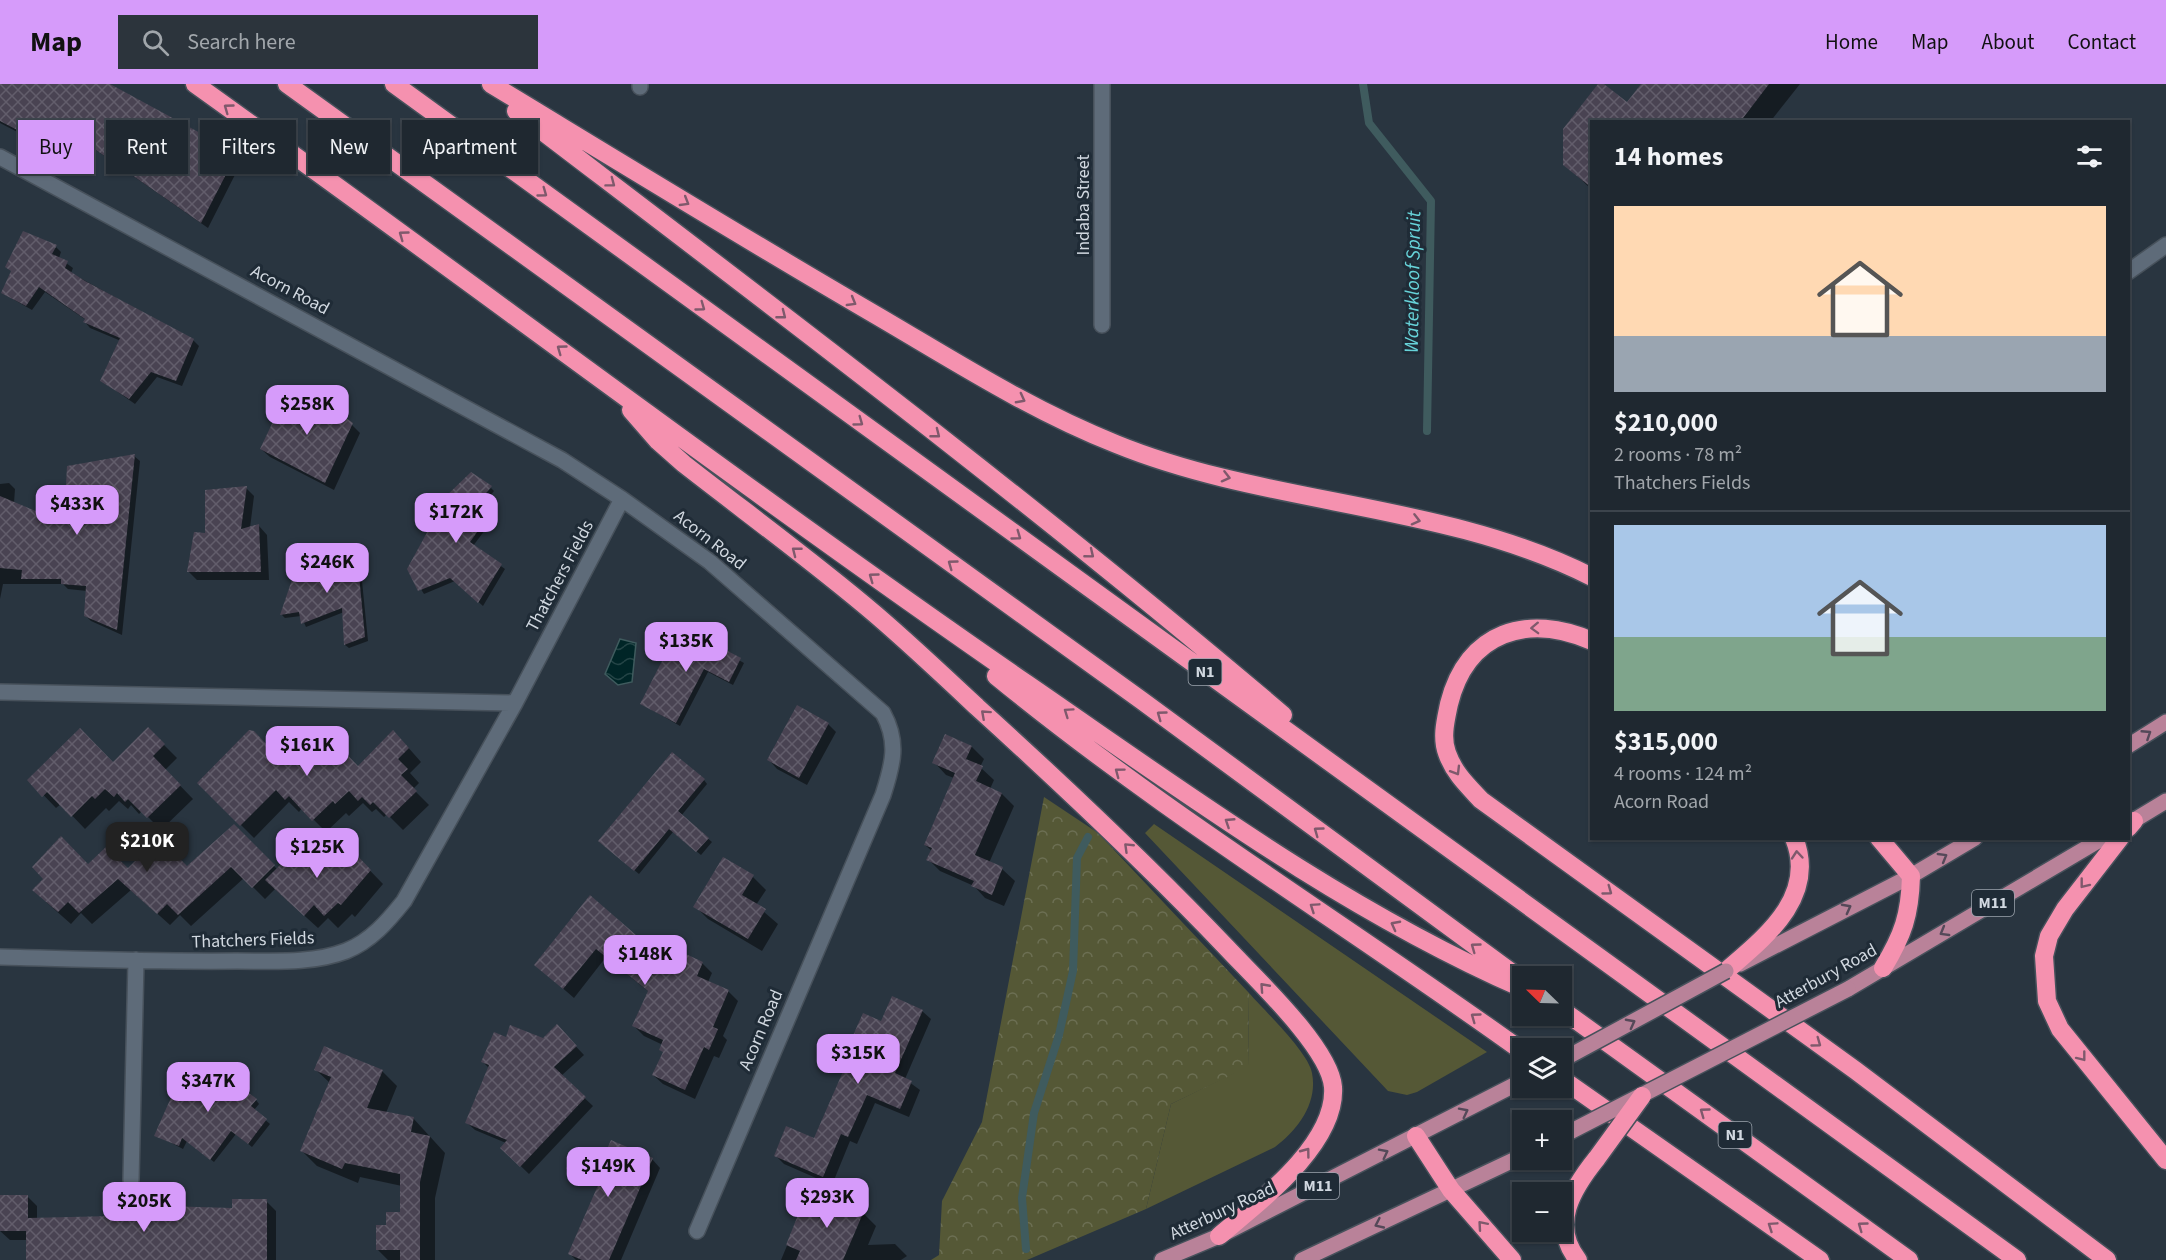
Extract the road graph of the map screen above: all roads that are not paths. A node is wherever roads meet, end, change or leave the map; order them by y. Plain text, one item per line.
1 (195, 84) edge
2 (287, 84) edge
3 (394, 84) edge
4 (481, 84) edge
5 (491, 84) edge
6 (1102, 84) edge
7 (0, 157) edge
8 (2166, 245) edge
9 (2130, 271) edge
10 (1102, 326) dead end
11 (608, 384) junction
12 (622, 498) junction
13 (1590, 576) edge
14 (938, 622) junction
15 (1590, 640) edge
16 (0, 692) edge
17 (515, 703) junction
18 (2166, 722) edge
19 (2130, 745) edge
20 (2166, 801) edge
21 (1385, 802) junction
22 (2130, 824) edge
23 (1794, 840) edge
24 (1881, 840) edge
25 (1972, 840) edge
26 (2100, 840) edge
27 (2118, 840) edge
28 (1911, 876) junction
29 (0, 957) edge
30 (136, 960) junction
31 (1883, 968) junction
32 (1726, 971) junction
33 (1512, 974) edge
34 (1512, 983) edge
35 (1572, 1017) edge
36 (1512, 1044) edge
37 (1572, 1055) edge
38 (1572, 1085) edge
39 (1512, 1087) edge
40 (1642, 1096) junction
41 (1572, 1131) edge
42 (1416, 1136) junction
43 (2166, 1160) edge
44 (1512, 1161) edge
45 (131, 1180) dead end
46 (1451, 1190) junction
47 (697, 1231) dead end
48 (1219, 1236) junction
49 (1162, 1260) edge
50 (1302, 1260) edge
51 (1512, 1260) edge
52 (1578, 1260) edge
53 (1820, 1260) edge
54 (1909, 1260) edge
55 (2017, 1260) edge
56 (2107, 1260) edge

11 -> 1 highway
33 -> 2 highway
3 -> 21 highway, N1
4 -> 21 highway
5 -> 13 highway
6 - 10 street, Indaba Street
7 - 12 street, Acorn Road
8 - 9 street
14 -> 11 highway
48 -> 11 highway
12 - 17 street, Thatchers Fields
12 - 47 street, Acorn Road
34 -> 14 highway
36 -> 14 highway
15 -> 56 highway
16 - 17 street
17 - 30 street, Thatchers Fields
19 -> 18 main road
20 - 22 main road
21 - 55 highway, N1
32 -> 23 highway
24 - 28 highway
28 -> 25 main road
26 -> 31 main road, Atterbury Road / M11
27 -> 43 highway
28 - 31 highway
32 -> 28 main road
29 - 30 street, Thatchers Fields
30 - 45 street
31 - 40 main road, Atterbury Road / M11, bridge
37 -> 32 main road, bridge
54 -> 35 highway, N1
53 -> 38 highway
42 -> 39 main road, Atterbury Road / M11
40 - 41 main road, Atterbury Road / M11, bridge
40 - 52 highway, bridge
42 - 46 highway
48 -> 42 main road, Atterbury Road / M11
44 - 46 main road
46 -> 50 main road
51 -> 46 highway
48 - 49 main road, Atterbury Road / M11

